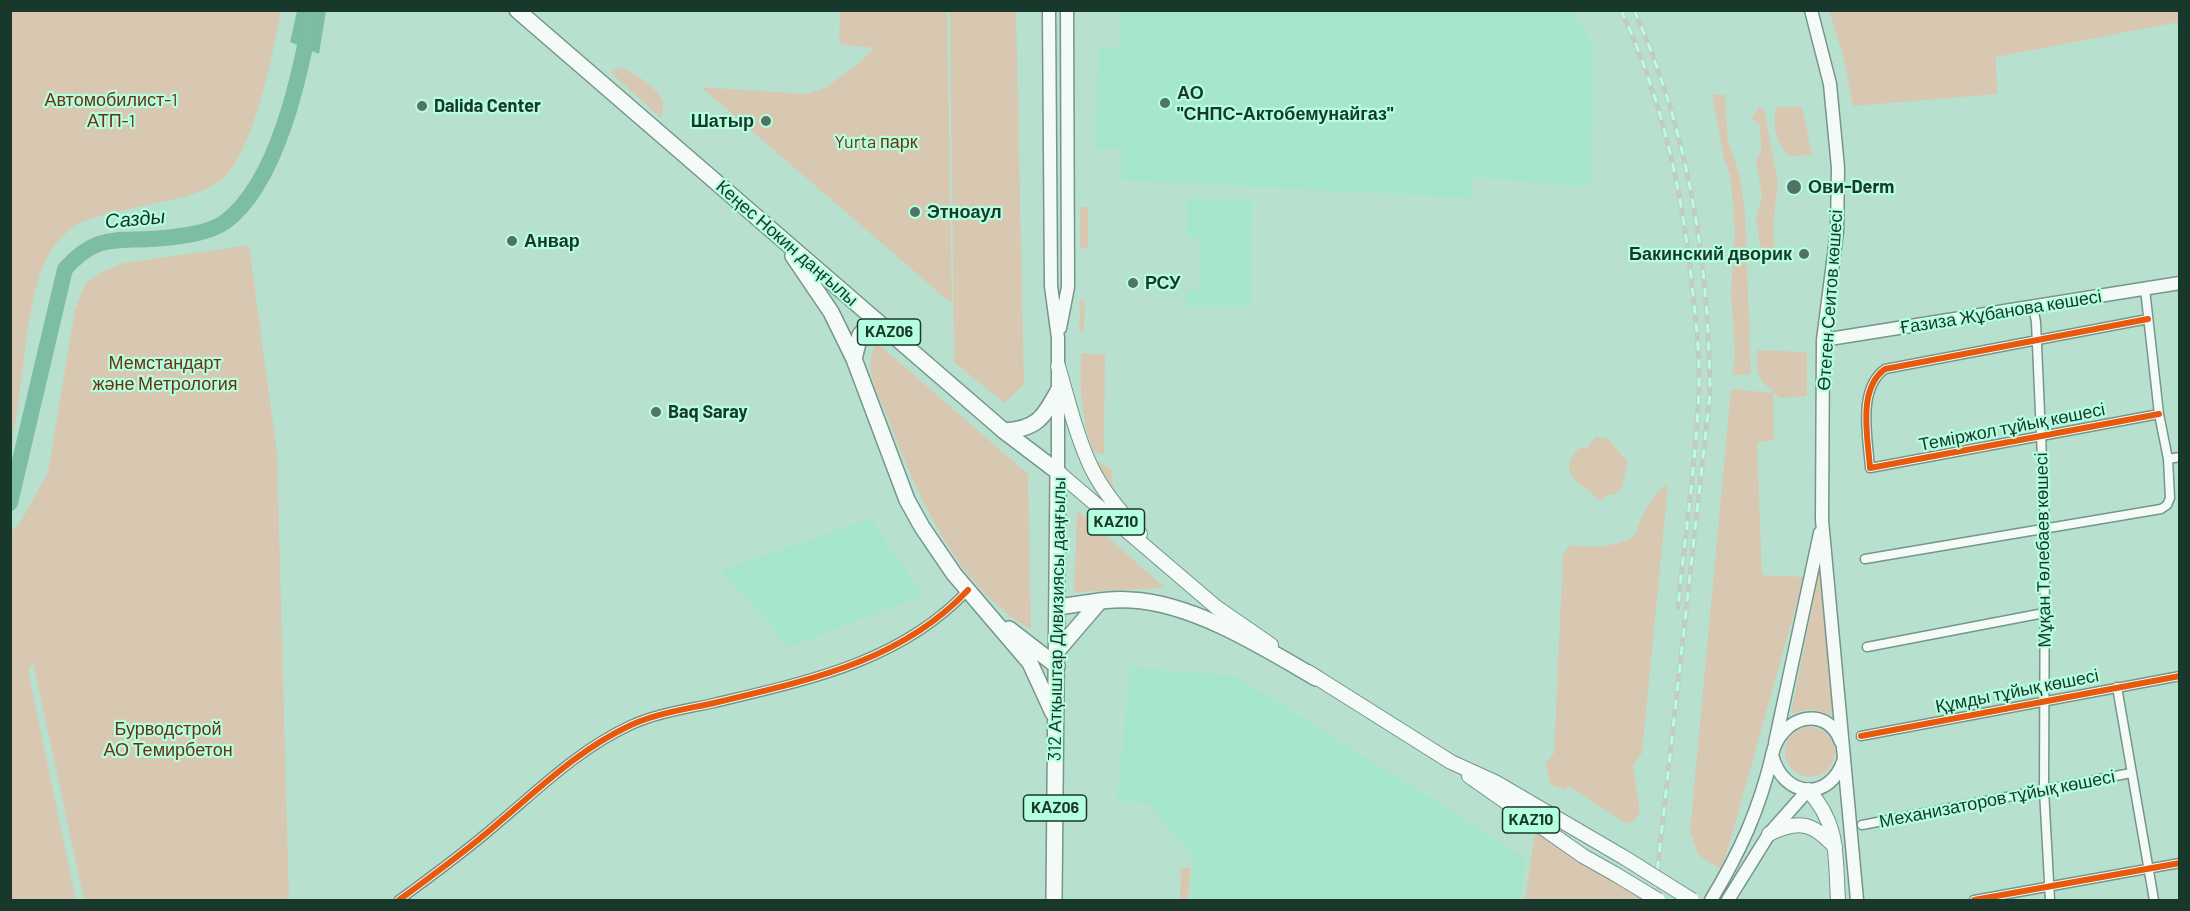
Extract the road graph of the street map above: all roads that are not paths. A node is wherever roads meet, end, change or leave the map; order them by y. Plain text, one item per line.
1 (517, 10) edge
2 (1050, 10) edge
3 (1067, 10) edge
4 (1811, 10) edge
5 (1050, 88) junction
6 (1068, 88) junction
7 (1068, 197) junction
8 (1050, 198) junction
9 (775, 232) junction
10 (2180, 284) edge
11 (2145, 290) junction
12 (2033, 307) junction
13 (874, 319) junction
14 (2148, 319) junction
15 (1058, 338) junction
16 (1823, 340) junction
17 (2037, 340) junction
18 (854, 359) junction
19 (1058, 366) junction
20 (1058, 392) junction
21 (2159, 414) junction
22 (1004, 430) junction
23 (2042, 436) junction
24 (2180, 457) edge
25 (2168, 459) junction
26 (1058, 472) junction
27 (1822, 520) junction
28 (2045, 526) junction
29 (1865, 559) dead end
30 (1173, 571) junction
31 (968, 590) junction
32 (1100, 601) junction
33 (1058, 607) junction
34 (2044, 613) junction
35 (992, 617) junction
36 (1867, 647) dead end
37 (1058, 650) junction
38 (1057, 666) junction
39 (2180, 676) edge
40 (1316, 678) junction
41 (2117, 687) junction
42 (2044, 701) junction
43 (1054, 716) junction
44 (1861, 736) dead end
45 (1774, 749) junction
46 (1844, 753) junction
47 (1451, 762) junction
48 (2132, 773) junction
49 (1808, 790) junction
50 (2044, 790) junction
51 (1862, 825) dead end
52 (1770, 834) junction
53 (1835, 847) junction
54 (2180, 863) edge
55 (2149, 868) junction
56 (2048, 887) junction
57 (399, 900) edge
58 (1054, 900) edge
59 (1658, 900) edge
60 (1692, 900) edge
61 (1712, 900) edge
62 (1728, 900) edge
63 (1838, 900) edge
64 (1857, 900) edge
65 (1974, 900) edge
66 (2050, 900) edge
67 (2154, 900) edge

1 - 9 highway, Кеңес Нокин даңғылы / KАZ06
2 - 5 main road, 312 Атқыштар Дивизиясы даңғылы
3 - 6 main road, 312 Атқыштар Дивизиясы даңғылы
4 - 16 main road, Өтеген Сеитов көшесі
5 - 6 main road
5 - 8 main road, 312 Атқыштар Дивизиясы даңғылы
6 - 7 main road, 312 Атқыштар Дивизиясы даңғылы
7 - 8 main road
7 - 15 main road, 312 Атқыштар Дивизиясы даңғылы
8 - 15 main road, 312 Атқыштар Дивизиясы даңғылы
9 - 13 highway, Кеңес Нокин даңғылы / KАZ06
9 - 18 highway
10 - 11 main road, Ғазиза Жұбанова көшесі
11 - 12 main road, Ғазиза Жұбанова көшесі
11 - 14 street
12 - 16 main road, Ғазиза Жұбанова көшесі
12 - 17 street, Мұқан Төлебаев көшесі
13 - 18 highway
13 - 22 highway, Кеңес Нокин даңғылы / KАZ06
14 - 17 street
14 - 21 street
15 - 19 main road, 312 Атқыштар Дивизиясы даңғылы
16 - 27 main road, Өтеген Сеитов көшесі
17 - 23 street, Мұқан Төлебаев көшесі
17 - 23 street, Теміржол тұйық көшесі
18 - 31 highway
19 - 20 main road, 312 Атқыштар Дивизиясы даңғылы
19 - 30 main road
20 - 22 highway
20 - 26 main road, 312 Атқыштар Дивизиясы даңғылы
21 - 23 street, Теміржол тұйық көшесі
21 - 25 street
22 - 26 highway, Кеңес Нокин даңғылы / KАZ06
23 - 28 street, Мұқан Төлебаев көшесі
24 - 25 street
25 - 28 street
26 - 30 main road, KAZ10
26 - 33 highway, 312 Атқыштар Дивизиясы даңғылы / KАZ06
27 - 45 main road
27 - 46 main road
28 - 29 street
28 - 34 street, Мұқан Төлебаев көшесі
30 - 40 main road, KAZ10
31 - 35 highway
31 - 57 street
32 - 33 highway
32 - 37 highway
32 - 40 highway
33 - 37 highway, 312 Атқыштар Дивизиясы даңғылы / KАZ06
34 - 36 street
34 - 42 street, Мұқан Төлебаев көшесі
35 - 38 highway
35 - 43 highway
37 - 38 highway, 312 Атқыштар Дивизиясы даңғылы / KАZ06
38 - 43 highway, 312 Атқыштар Дивизиясы даңғылы / KАZ06
39 - 41 street, Құмды тұйық көшесі
40 - 47 main road, KAZ10
41 - 42 street, Құмды тұйық көшесі
41 - 48 street
42 - 44 street, Құмды тұйық көшесі
42 - 50 street, Мұқан Төлебаев көшесі
43 - 58 highway, 312 Атқыштар Дивизиясы даңғылы / KАZ06
45 - 46 main road
45 - 49 main road
45 - 61 main road
46 - 49 main road
46 - 64 main road
47 - 59 main road, KAZ10, bridge
47 - 60 main road, KAZ10, bridge
48 - 50 street, Механизаторов тұйық көшесі
48 - 55 street
49 - 52 main road
49 - 53 main road
50 - 51 street, Механизаторов тұйық көшесі
50 - 56 street, Мұқан Төлебаев көшесі
52 - 53 main road
52 - 62 main road
53 - 63 main road
54 - 55 street
55 - 56 street
55 - 67 street
56 - 65 street
56 - 66 street, Мұқан Төлебаев көшесі

